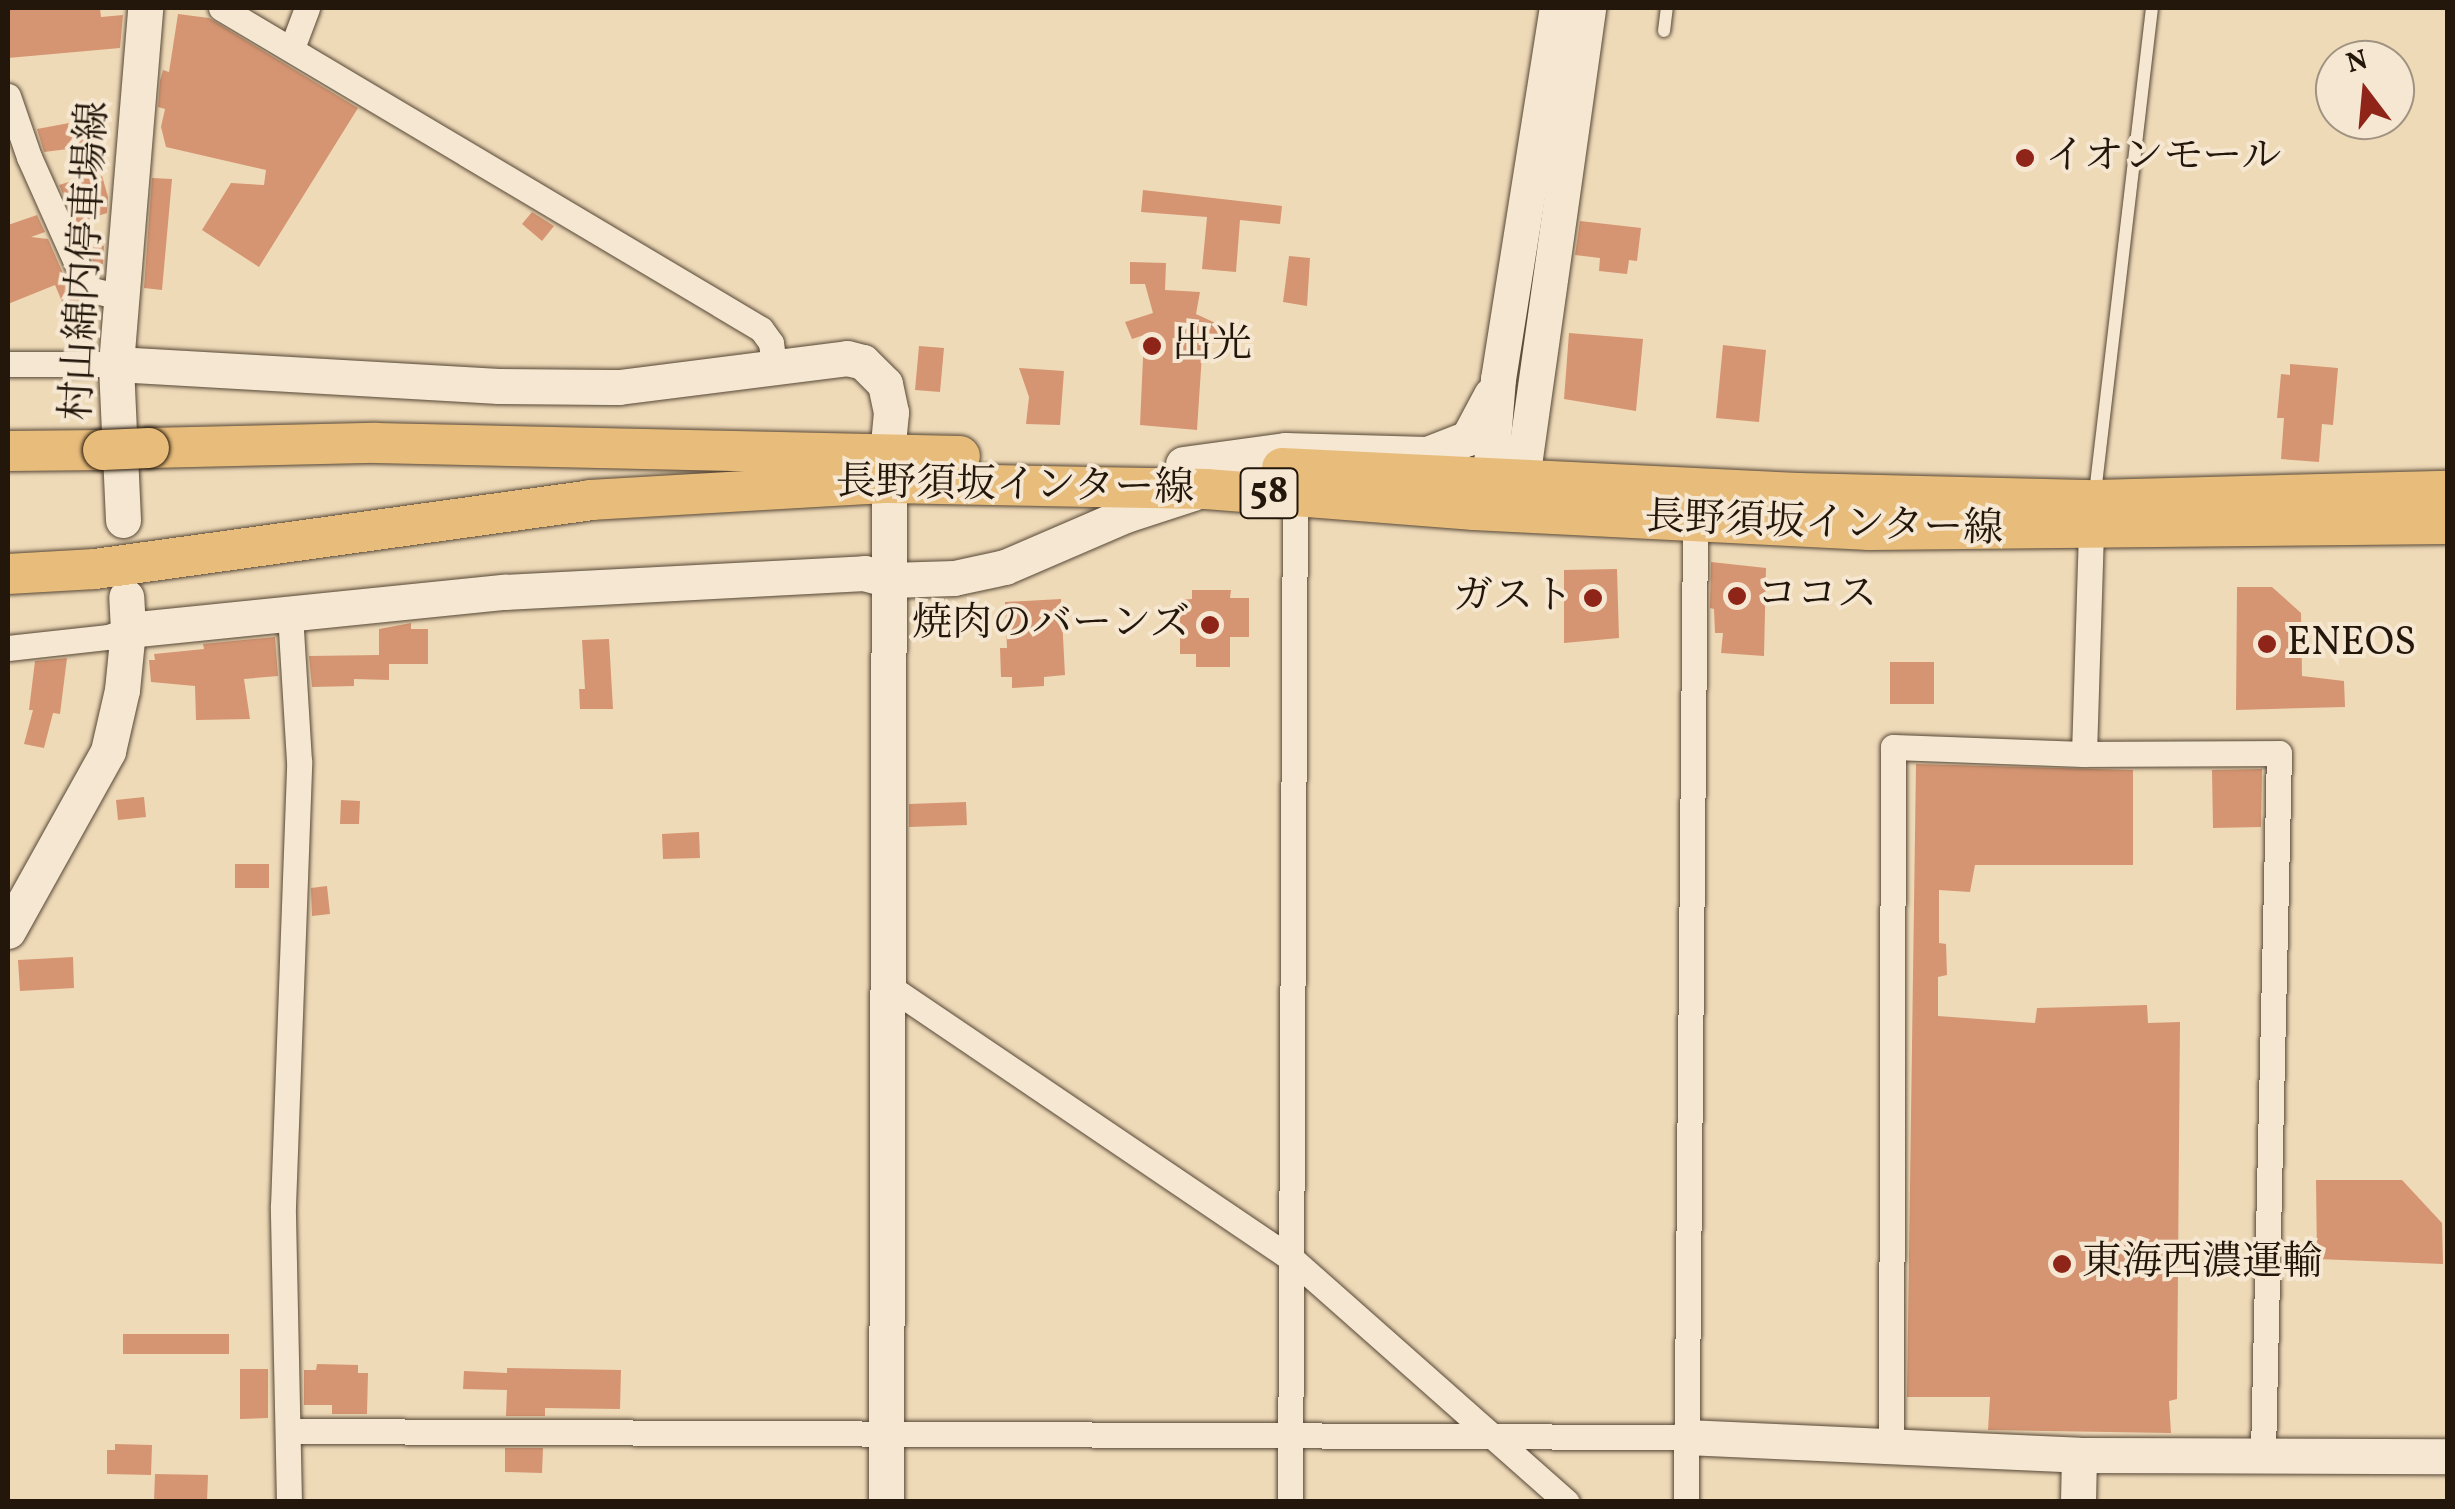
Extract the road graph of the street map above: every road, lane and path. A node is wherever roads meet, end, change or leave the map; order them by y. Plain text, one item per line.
1 (146, 8) edge
2 (221, 8) edge
3 (306, 8) edge
4 (1557, 8) edge
5 (1588, 8) edge
6 (1667, 8) edge
7 (2152, 8) edge
8 (1664, 31) dead end
9 (292, 48) junction
10 (8, 96) edge
11 (124, 298) junction
12 (8, 364) edge
13 (116, 364) junction
14 (774, 364) junction
15 (1498, 379) junction
16 (8, 451) edge
17 (888, 468) junction
18 (1194, 476) junction
19 (1504, 489) junction
20 (2448, 491) edge
21 (1296, 494) junction
22 (2093, 516) junction
23 (123, 520) dead end
24 (1694, 523) junction
25 (2448, 524) edge
26 (8, 574) edge
27 (890, 580) junction
28 (127, 614) junction
29 (290, 614) junction
30 (8, 648) edge
31 (2084, 754) junction
32 (8, 932) edge
33 (890, 987) junction
34 (1292, 1259) junction
35 (288, 1432) junction
36 (886, 1433) junction
37 (1492, 1434) junction
38 (1686, 1436) junction
39 (1291, 1437) junction
40 (1891, 1448) junction
41 (2263, 1454) junction
42 (2078, 1455) junction
43 (2448, 1456) edge
44 (288, 1502) edge
45 (886, 1502) edge
46 (1290, 1502) edge
47 (1567, 1502) edge
48 (1686, 1502) edge
49 (2078, 1502) edge

1 - 11 street, 村山綿内停車場線
2 - 9 street
3 - 9 street
4 - 15 street
5 - 19 street
6 - 8 lane
7 - 22 lane
9 - 14 street
10 - 11 street
11 - 13 street, 村山綿内停車場線
12 - 13 street
13 - 14 street
13 - 23 street, 村山綿内停車場線
14 - 17 street
15 - 18 street
15 - 19 street
16 - 17 main road, 長野須坂インター線 / 58, bridge
17 - 18 main road, 長野須坂インター線 / 58
17 - 26 main road, 長野須坂インター線 / 58
17 - 27 street
18 - 19 main road, 長野須坂インター線 / 58
18 - 21 main road, 長野須坂インター線 / 58
18 - 27 street
19 - 21 main road, 長野須坂インター線 / 58
19 - 22 main road, 長野須坂インター線 / 58
19 - 24 main road, 長野須坂インター線 / 58
20 - 22 main road, 長野須坂インター線 / 58
21 - 34 street
22 - 24 main road, 長野須坂インター線 / 58
22 - 25 main road, 長野須坂インター線 / 58
22 - 31 street
24 - 38 street
27 - 29 street
27 - 33 street
28 - 29 street
28 - 30 street
28 - 32 street
29 - 35 street
31 - 40 street
31 - 41 street
33 - 34 street
33 - 36 street
34 - 37 street
34 - 39 street
35 - 36 street
35 - 44 street
36 - 39 street
36 - 45 street
37 - 38 street
37 - 39 street
37 - 47 street
38 - 40 street
38 - 48 street
39 - 46 street
40 - 42 street
41 - 42 street
41 - 43 street
42 - 49 street

